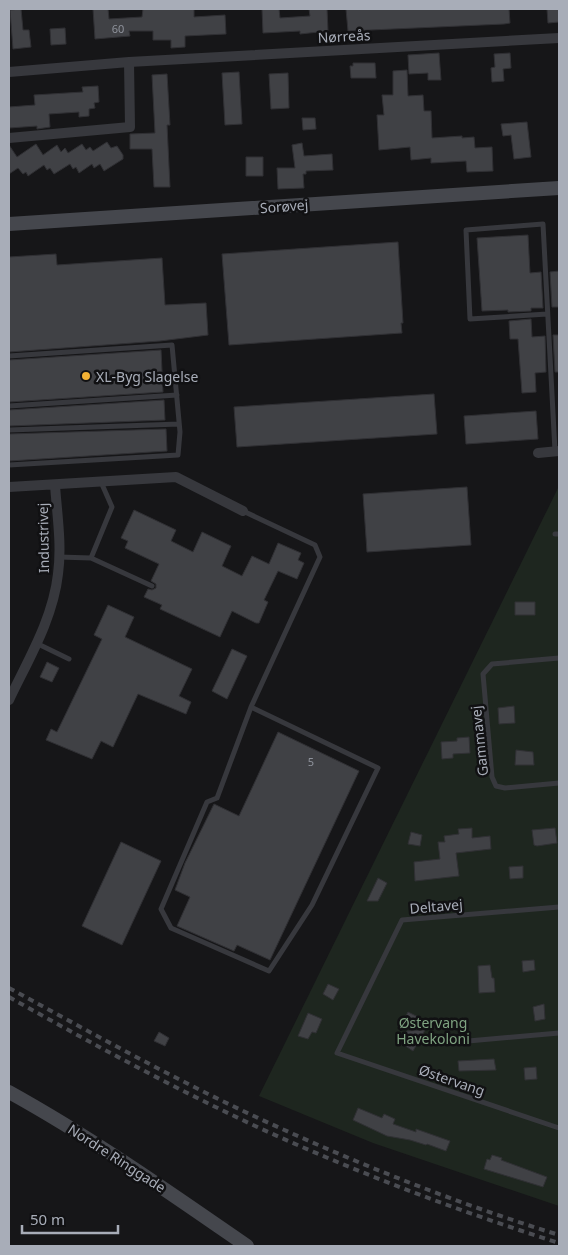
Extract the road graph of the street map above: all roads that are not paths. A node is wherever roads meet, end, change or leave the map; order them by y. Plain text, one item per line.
1 (559, 38) edge
2 (129, 62) junction
3 (9, 72) edge
4 (9, 138) edge
5 (559, 188) edge
6 (9, 224) edge
7 (547, 314) junction
8 (9, 356) edge
9 (177, 395) junction
10 (9, 406) edge
11 (179, 424) junction
12 (9, 430) edge
13 (557, 451) edge
14 (538, 453) dead end
15 (9, 465) edge
16 (100, 482) junction
17 (55, 485) junction
18 (9, 487) edge
19 (243, 511) joint
20 (59, 557) junction
21 (91, 558) junction
22 (152, 586) dead end
23 (36, 643) junction
24 (559, 658) edge
25 (69, 659) dead end
26 (9, 700) edge
27 (251, 707) junction
28 (559, 783) edge
29 (559, 907) edge
30 (559, 1034) edge
31 (457, 1042) dead end
32 (337, 1053) joint
33 (9, 1092) edge
34 (559, 1128) edge
35 (247, 1246) edge

1 - 2 street, Nørreås
2 - 3 street, Nørreås
2 - 4 street
5 - 6 street, Sorøvej
7 - 7 lane
7 - 13 lane
8 - 9 lane
9 - 10 lane
9 - 11 lane
11 - 12 lane
11 - 15 lane
13 - 14 street
16 - 17 street, Industrivej
16 - 19 street, Industrivej
16 - 21 lane
17 - 18 street, Industrivej
17 - 20 street, Industrivej
19 - 27 lane
20 - 21 lane
20 - 23 street, Industrivej
21 - 22 lane
23 - 25 lane
23 - 26 street, Industrivej
24 - 28 lane, Gammavej
27 - 27 lane
29 - 32 lane, Deltavej
30 - 31 lane
32 - 34 lane, Østervang
33 - 35 street, Nordre Ringgade

